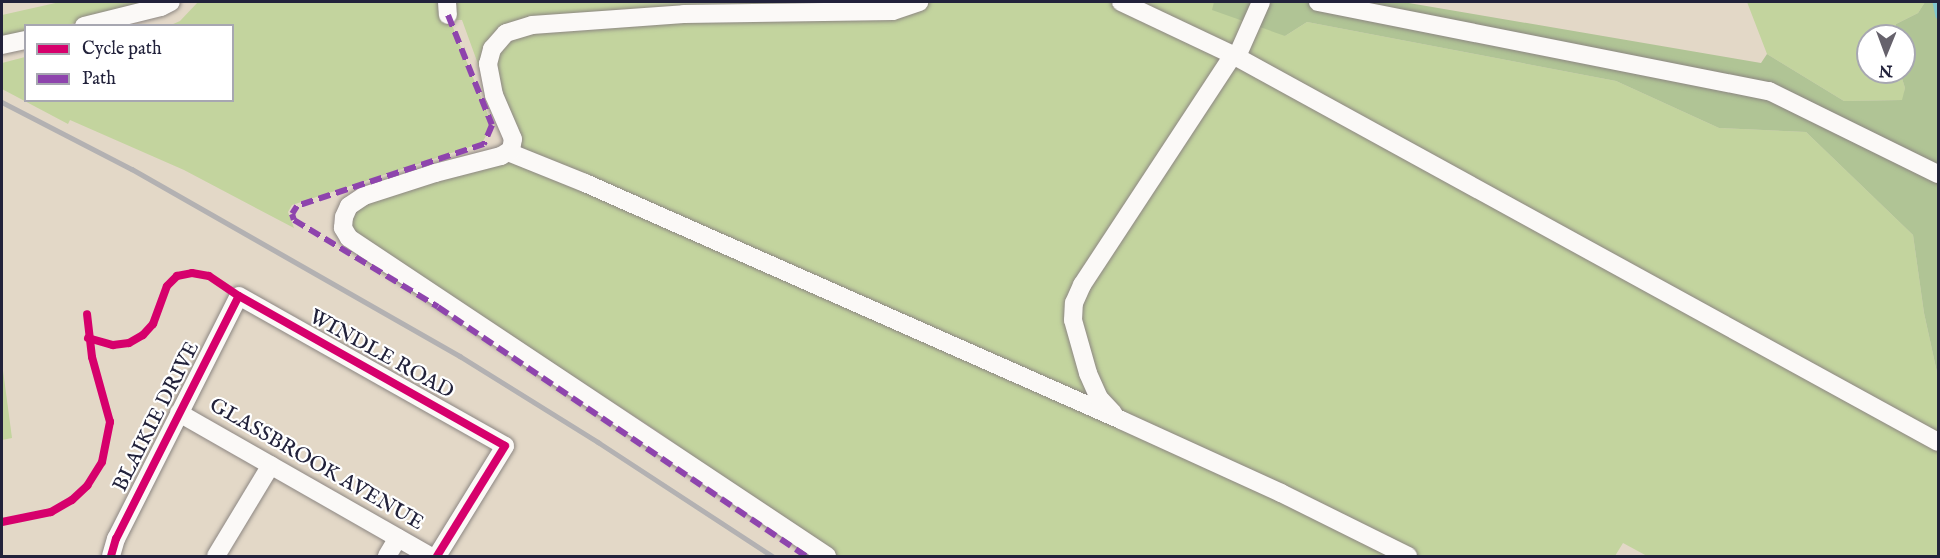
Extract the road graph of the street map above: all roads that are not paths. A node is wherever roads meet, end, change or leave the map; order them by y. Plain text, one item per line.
1 (171, 2) edge
2 (919, 2) edge
3 (1121, 2) edge
4 (1261, 2) edge
5 (1318, 2) edge
6 (92, 24) edge
7 (24, 40) edge
8 (2, 45) edge
9 (1236, 54) junction
10 (508, 152) junction
11 (1934, 171) edge
12 (238, 296) joint
13 (180, 413) junction
14 (1121, 420) junction
15 (1938, 442) edge
16 (271, 465) junction
17 (398, 538) junction
18 (111, 556) edge
19 (216, 556) edge
20 (387, 556) edge
21 (430, 556) edge
22 (437, 556) edge
23 (827, 556) edge
24 (1408, 556) edge

1 - 6 street
2 - 10 street
3 - 9 street
4 - 9 street
5 - 11 street
7 - 8 street
9 - 14 street
9 - 15 street
10 - 14 street
10 - 23 street
12 - 13 street, BLAIKIE DRIVE
12 - 22 street, WINDLE ROAD
13 - 16 street, GLASSBROOK AVENUE
13 - 18 street, BLAIKIE DRIVE
14 - 24 street
16 - 17 street, GLASSBROOK AVENUE
16 - 19 street
17 - 20 street
17 - 21 street, GLASSBROOK AVENUE

